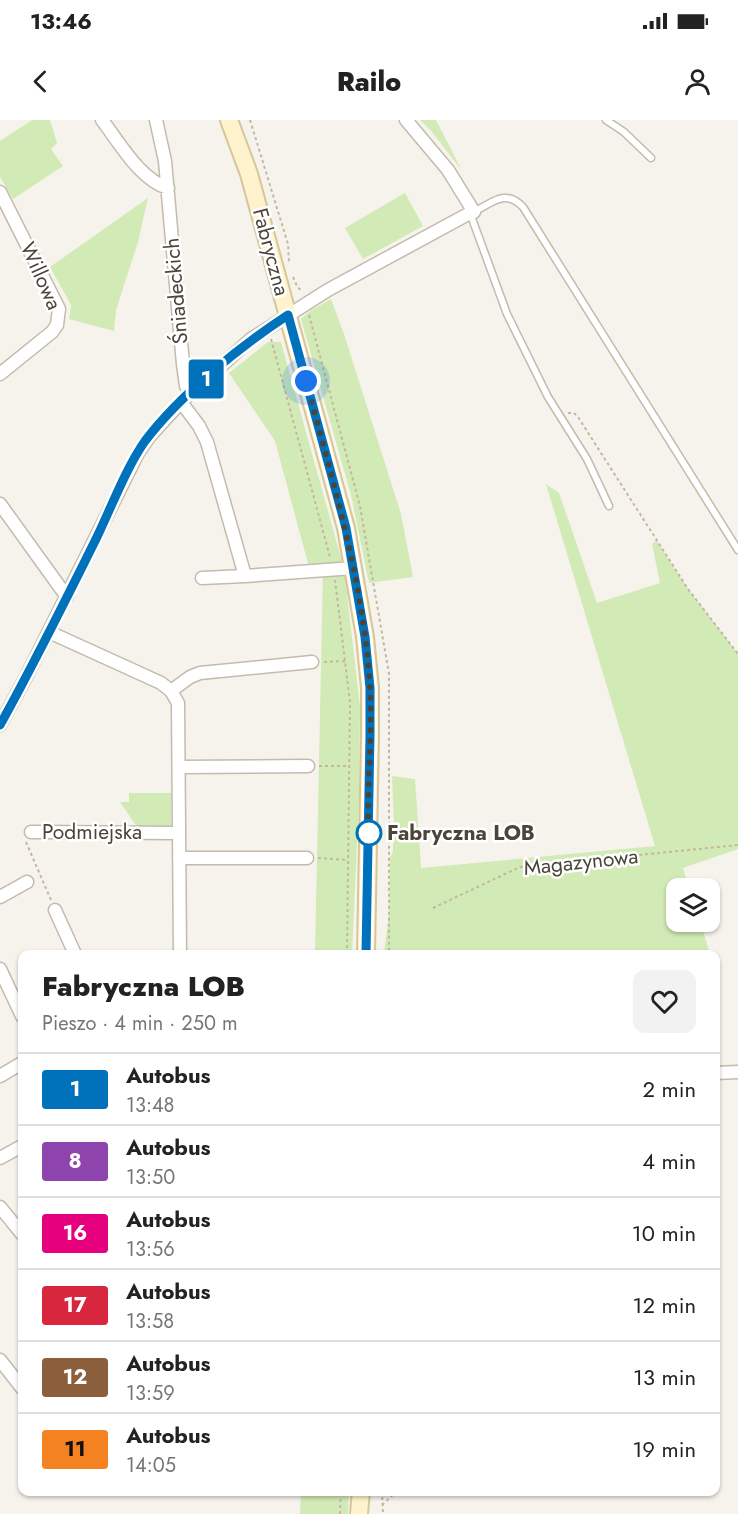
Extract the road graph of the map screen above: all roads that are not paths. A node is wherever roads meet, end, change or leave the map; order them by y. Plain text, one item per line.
1 (102, 120) edge
2 (156, 120) edge
3 (230, 120) edge
4 (406, 120) edge
5 (606, 120) edge
6 (651, 158) dead end
7 (168, 188) junction
8 (0, 192) edge
9 (472, 213) junction
10 (288, 315) junction
11 (0, 374) edge
12 (185, 398) junction
13 (0, 504) edge
14 (609, 506) dead end
15 (738, 550) edge
16 (354, 568) junction
17 (245, 576) junction
18 (202, 578) dead end
19 (67, 597) junction
20 (49, 632) junction
21 (312, 662) road end
22 (171, 691) junction
23 (0, 725) edge
24 (179, 766) junction
25 (308, 766) road end
26 (31, 832) road end
27 (179, 833) junction
28 (179, 858) junction
29 (307, 858) road end
30 (27, 882) dead end
31 (0, 897) edge
32 (55, 909) road end
33 (73, 950) edge
34 (180, 950) edge
35 (366, 950) edge
36 (0, 969) edge
37 (18, 1007) edge
38 (18, 1065) edge
39 (720, 1072) edge
40 (738, 1072) edge
41 (0, 1076) edge
42 (18, 1148) edge
43 (0, 1158) edge
44 (0, 1207) edge
45 (18, 1220) edge
46 (0, 1360) edge
47 (18, 1383) edge
48 (361, 1496) edge
49 (363, 1496) edge
50 (375, 1510) edge
51 (359, 1514) edge

1 - 7 street
2 - 7 street, Śniadeckich
3 - 10 street, Fabryczna
4 - 9 street
5 - 6 lane
7 - 12 street, Śniadeckich
8 - 11 street, Willowa
9 - 10 street
9 - 14 lane
9 - 15 lane
10 - 12 street
10 - 16 street, Fabryczna
12 - 17 street, Śniadeckich
12 - 19 street
13 - 19 street
16 - 17 street
16 - 35 street, Fabryczna
17 - 18 street
19 - 20 street
20 - 22 street
20 - 23 street
21 - 22 street
22 - 24 street
24 - 25 street
24 - 27 street
26 - 27 street, Podmiejska
27 - 28 street
28 - 29 street
28 - 34 street
30 - 31 street
32 - 33 street
36 - 37 street
38 - 41 street
39 - 40 street
42 - 43 street
44 - 45 street
46 - 47 street
48 - 51 street
49 - 50 street

